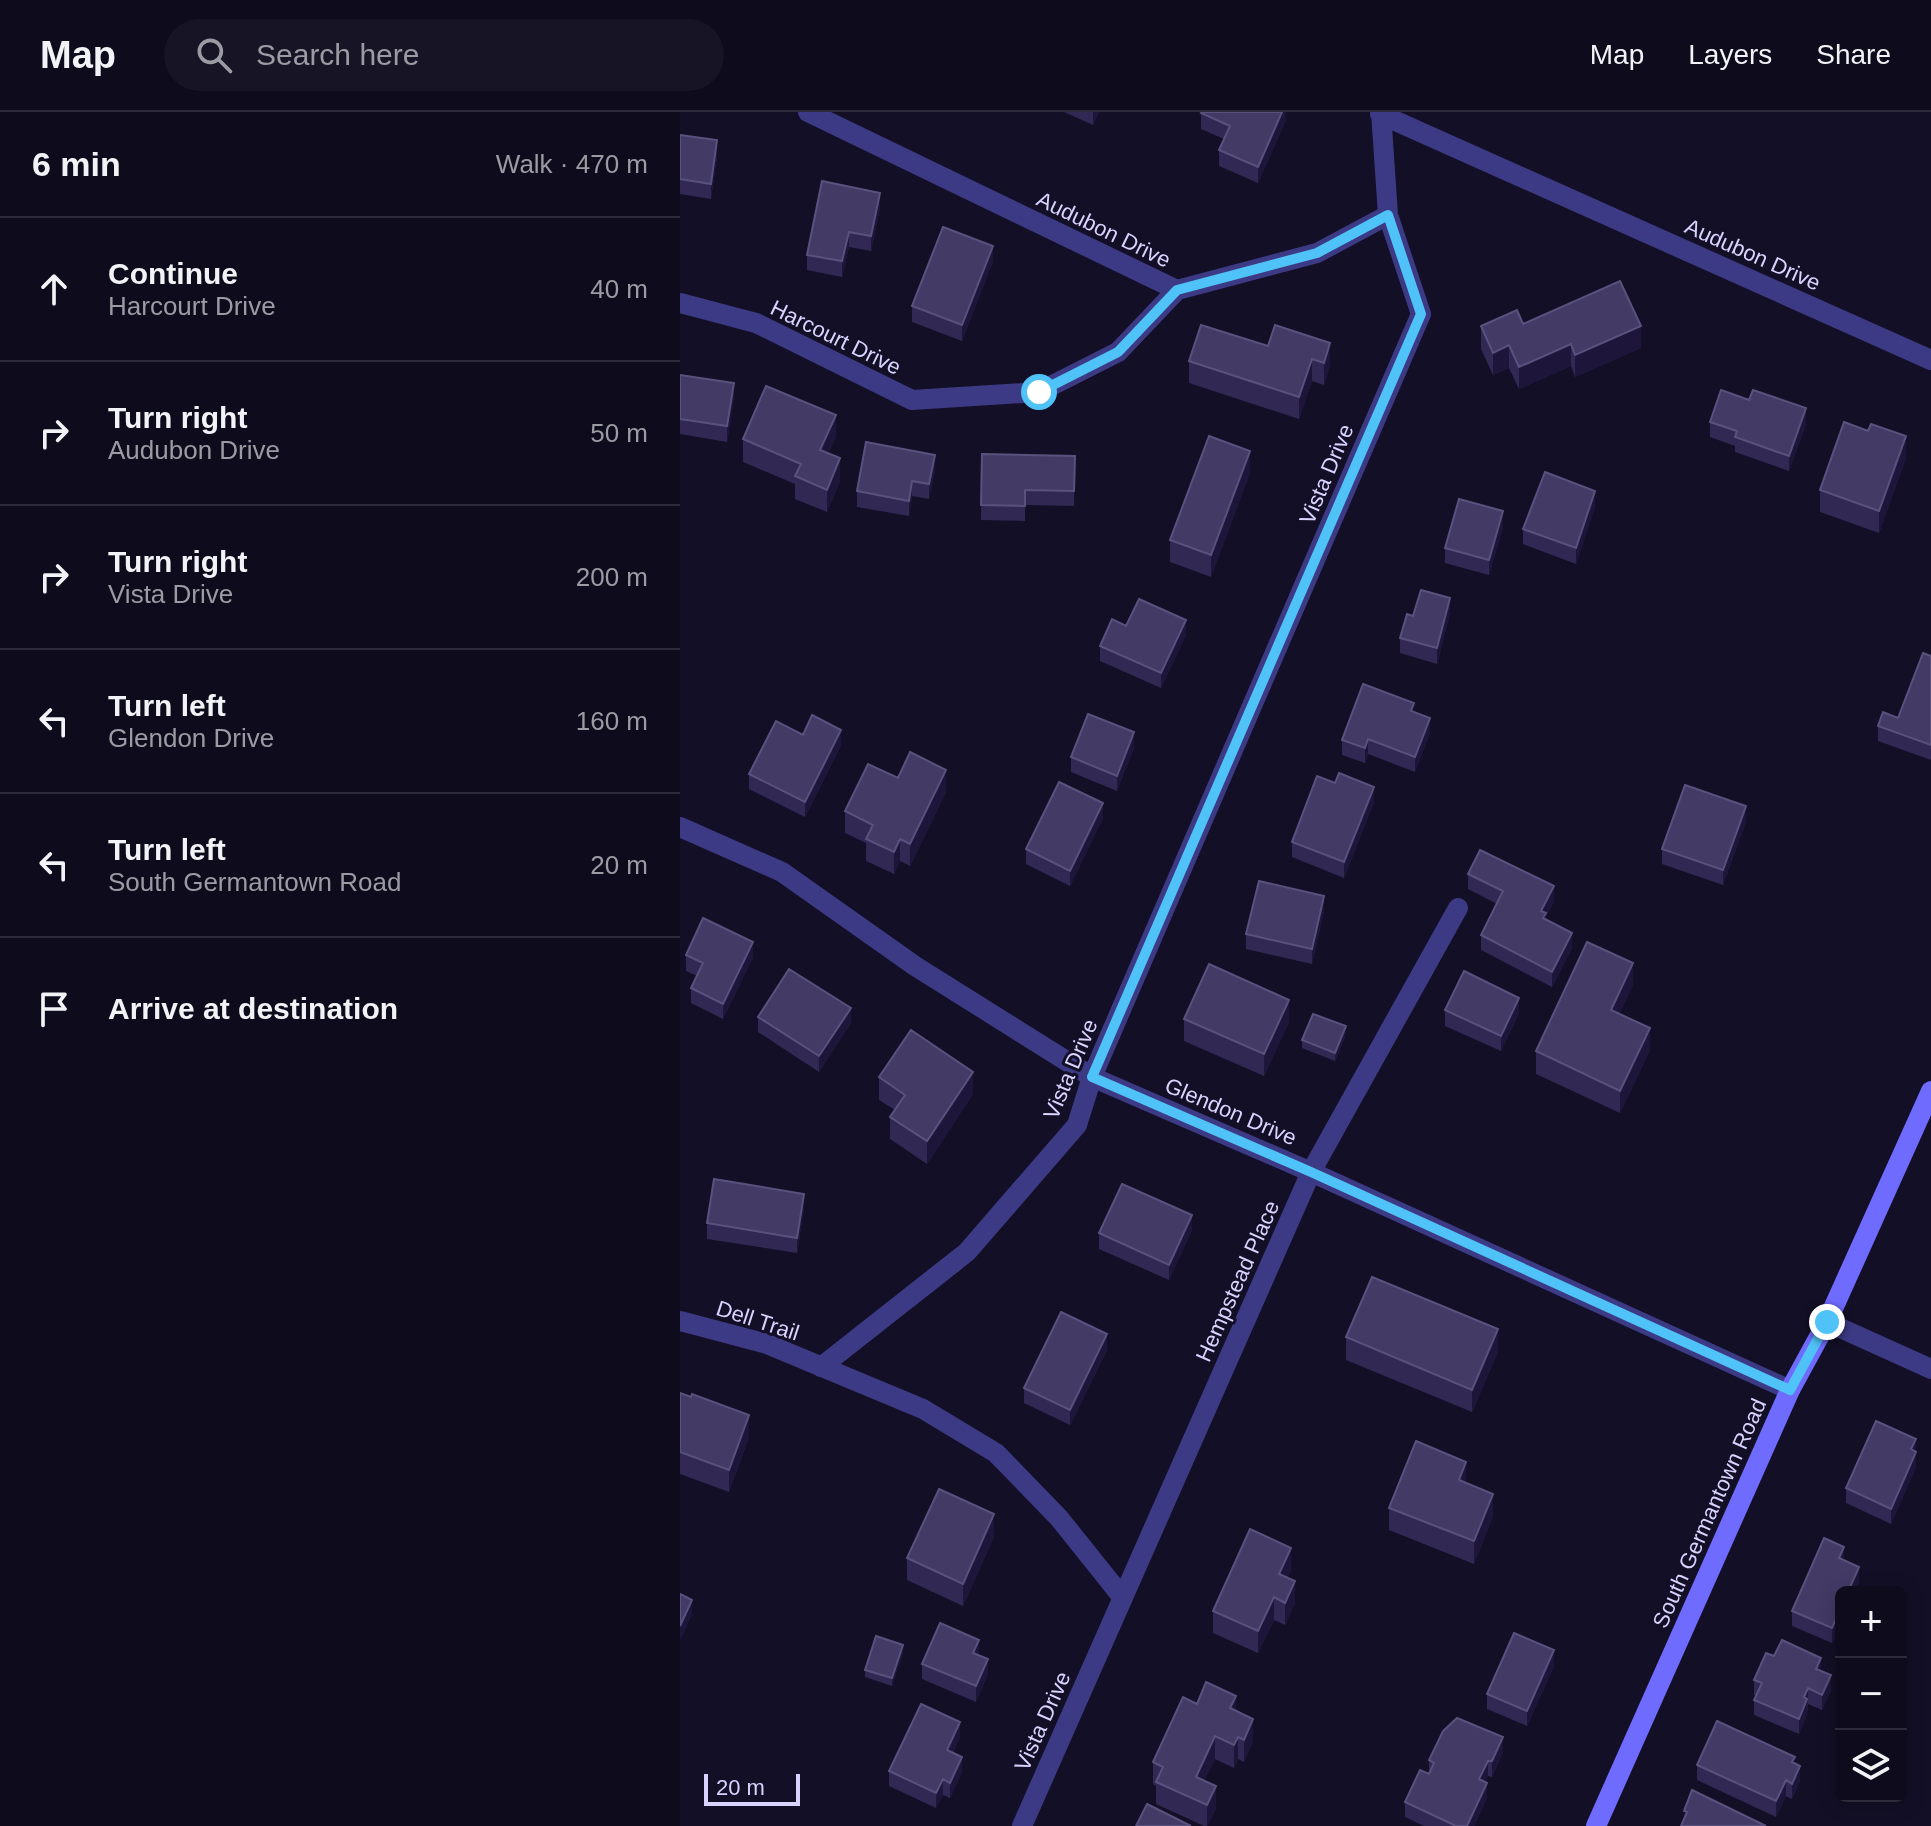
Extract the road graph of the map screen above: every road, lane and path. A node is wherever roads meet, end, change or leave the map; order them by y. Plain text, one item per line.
1 (808, 112) edge
2 (1380, 113) edge
3 (1388, 215) junction
4 (1177, 290) junction
5 (680, 303) edge
6 (1931, 360) edge
7 (680, 827) edge
8 (1458, 908) dead end
9 (1092, 1077) junction
10 (1931, 1091) edge
11 (1311, 1172) junction
12 (680, 1321) edge
13 (1827, 1322) junction
14 (821, 1367) junction
15 (1931, 1369) edge
16 (1790, 1390) junction
17 (1123, 1598) junction
18 (1022, 1826) edge
19 (1596, 1826) edge

1 - 4 street, Audubon Drive
2 - 3 street, Vista Drive
2 - 6 street, Audubon Drive
3 - 4 street, Audubon Drive
3 - 9 street, Vista Drive
4 - 5 street, Harcourt Drive
7 - 9 street, Glendon Drive
8 - 11 street, Hempstead Place
9 - 11 street, Glendon Drive
9 - 14 street, Vista Drive
10 - 13 main road, South Germantown Road
11 - 16 street, Glendon Drive
11 - 17 street, Hempstead Place
12 - 14 street, Dell Trail
13 - 15 street
13 - 16 main road, South Germantown Road
14 - 17 street
16 - 19 main road, South Germantown Road
17 - 18 street, Vista Drive

